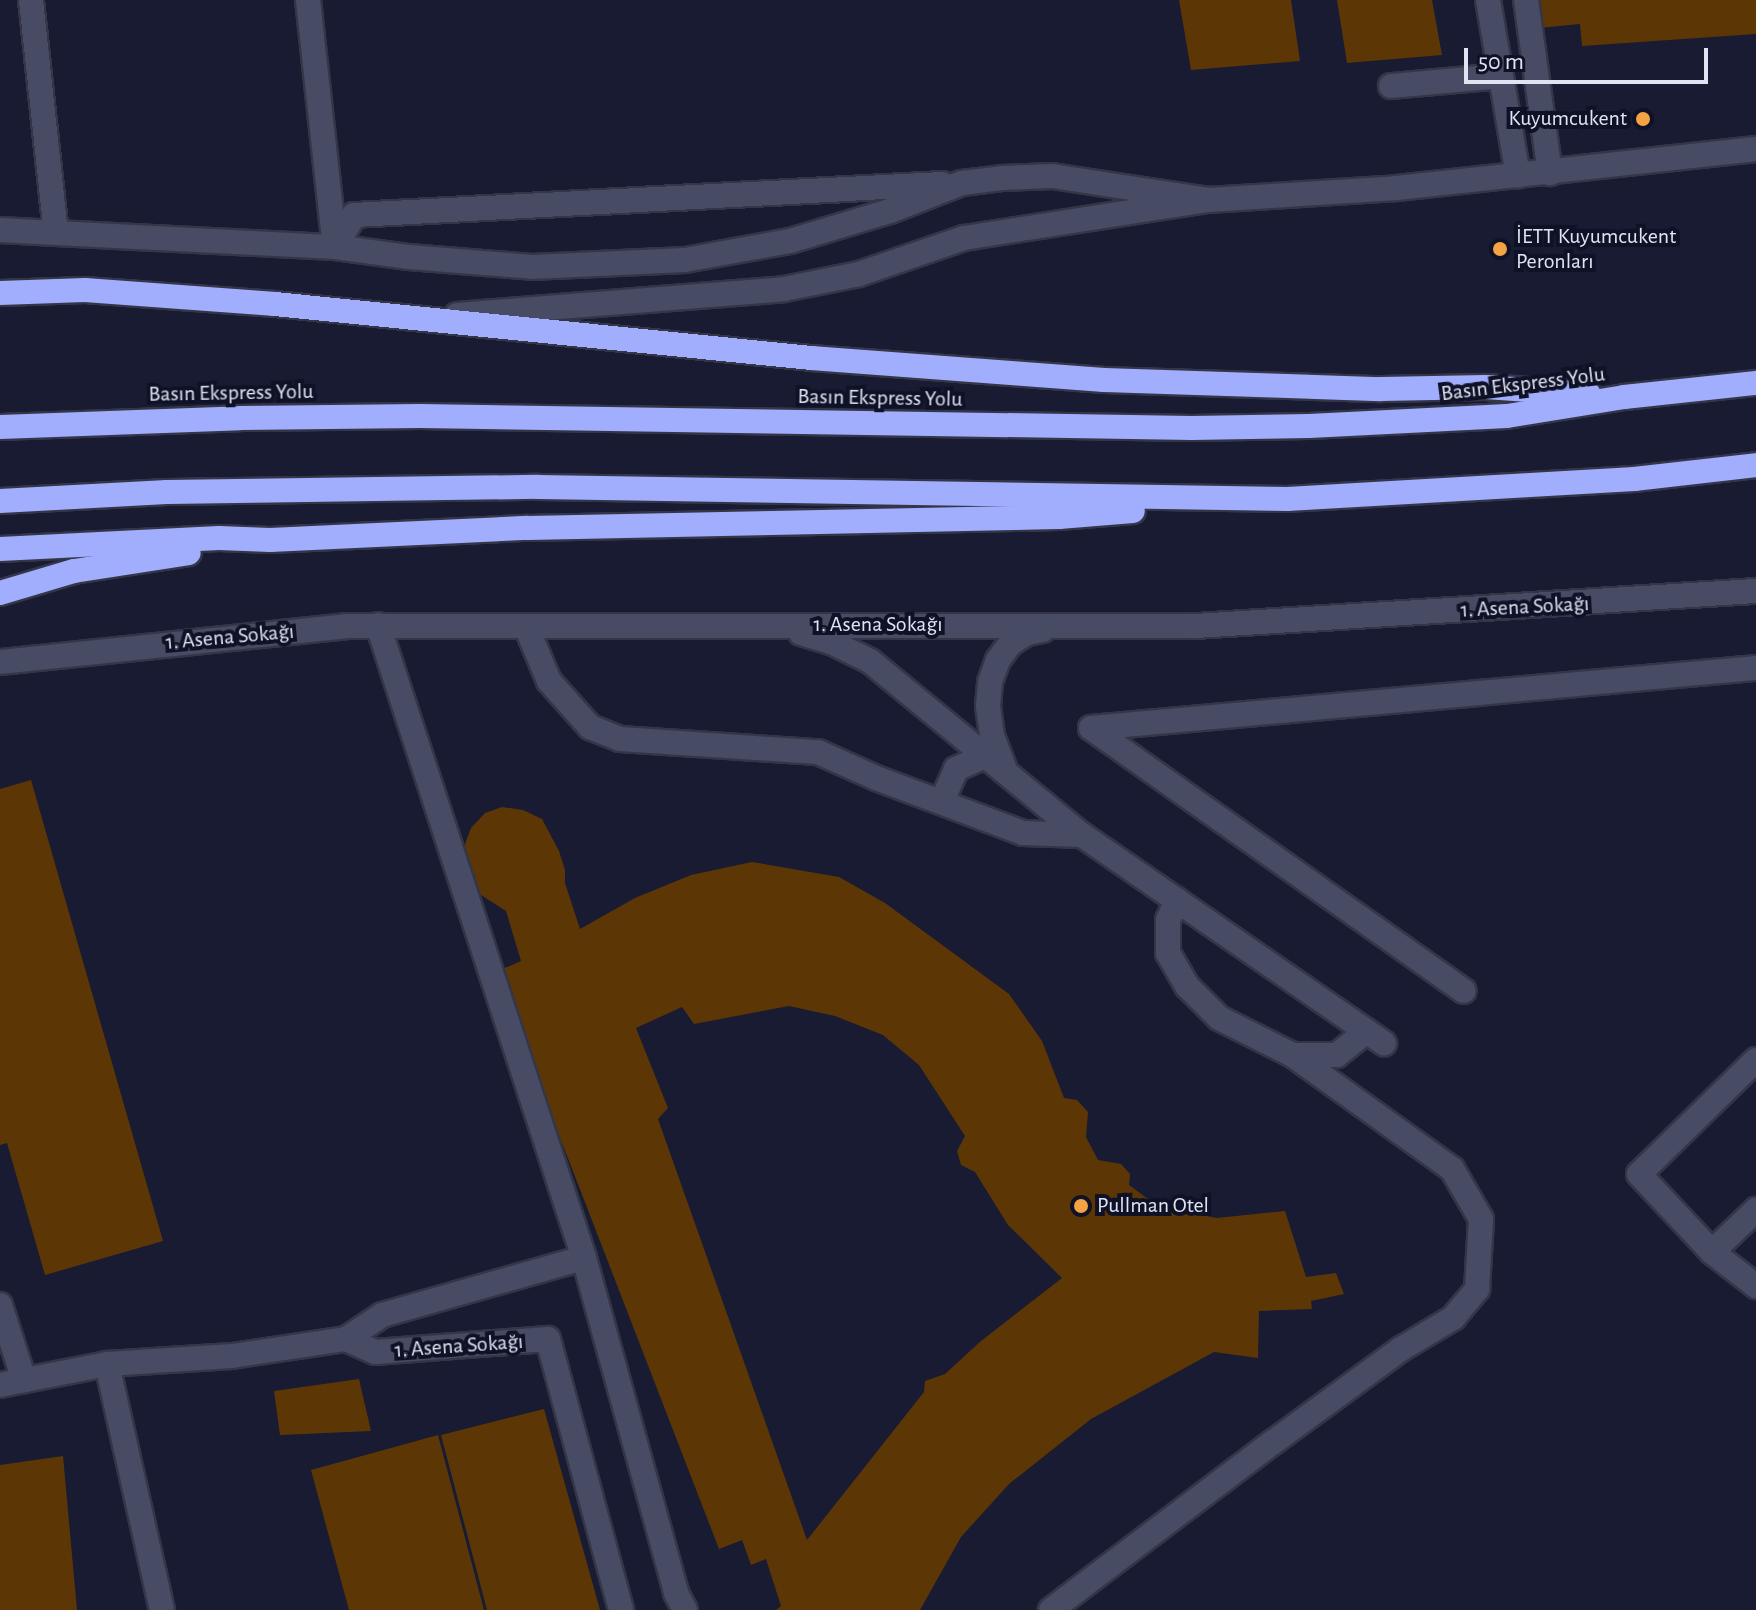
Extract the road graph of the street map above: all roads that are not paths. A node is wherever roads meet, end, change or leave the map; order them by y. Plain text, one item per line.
1 (31, 0) edge
2 (308, 0) edge
3 (1488, 0) edge
4 (1526, 0) edge
5 (1501, 76) junction
6 (1391, 86) dead end
7 (1756, 149) edge
8 (1550, 173) junction
9 (1518, 175) junction
10 (962, 183) junction
11 (1208, 200) junction
12 (0, 230) edge
13 (56, 233) junction
14 (335, 247) junction
15 (0, 293) edge
16 (411, 318) junction
17 (1756, 383) edge
18 (1624, 397) junction
19 (0, 427) edge
20 (1756, 465) edge
21 (1287, 499) junction
22 (0, 501) edge
23 (270, 540) junction
24 (0, 549) edge
25 (1756, 591) edge
26 (0, 593) edge
27 (378, 625) junction
28 (776, 625) junction
29 (1065, 625) junction
30 (526, 626) junction
31 (0, 662) edge
32 (1756, 668) edge
33 (996, 762) junction
34 (942, 801) junction
35 (1082, 835) junction
36 (1177, 900) junction
37 (1464, 991) dead end
38 (1293, 1055) junction
39 (1756, 1060) edge
40 (1756, 1210) edge
41 (1712, 1252) junction
42 (584, 1258) junction
43 (1756, 1286) edge
44 (0, 1305) edge
45 (346, 1339) junction
46 (107, 1364) junction
47 (12, 1383) edge
48 (162, 1610) edge
49 (621, 1610) edge
50 (685, 1610) edge
51 (1051, 1610) edge

1 - 13 street
2 - 14 street
3 - 5 street
4 - 8 street
5 - 6 street
5 - 9 street
7 - 8 street
8 - 9 street
9 - 11 street
10 - 11 street
10 - 14 street
10 - 14 street
11 - 16 street
12 - 13 street
13 - 14 street
15 - 16 highway
16 - 18 highway
17 - 18 highway, Basın Ekspress Yolu
18 - 19 highway, Basın Ekspress Yolu
20 - 21 highway
21 - 22 highway
21 - 23 highway
23 - 24 highway
23 - 26 highway
25 - 29 street, 1. Asena Sokağı
27 - 30 street, 1. Asena Sokağı
27 - 31 street, 1. Asena Sokağı
27 - 42 street
28 - 29 street, 1. Asena Sokağı
28 - 30 street, 1. Asena Sokağı
28 - 33 street
29 - 33 street
30 - 34 street
32 - 37 street
33 - 34 street
33 - 35 street
34 - 35 street
35 - 36 street
36 - 38 street
36 - 38 street
38 - 51 street
39 - 41 street
40 - 41 street
41 - 43 street
42 - 45 street
42 - 50 street
44 - 47 street
45 - 46 street, 1. Asena Sokağı
45 - 49 street, 1. Asena Sokağı
46 - 47 street, 1. Asena Sokağı
46 - 48 street

